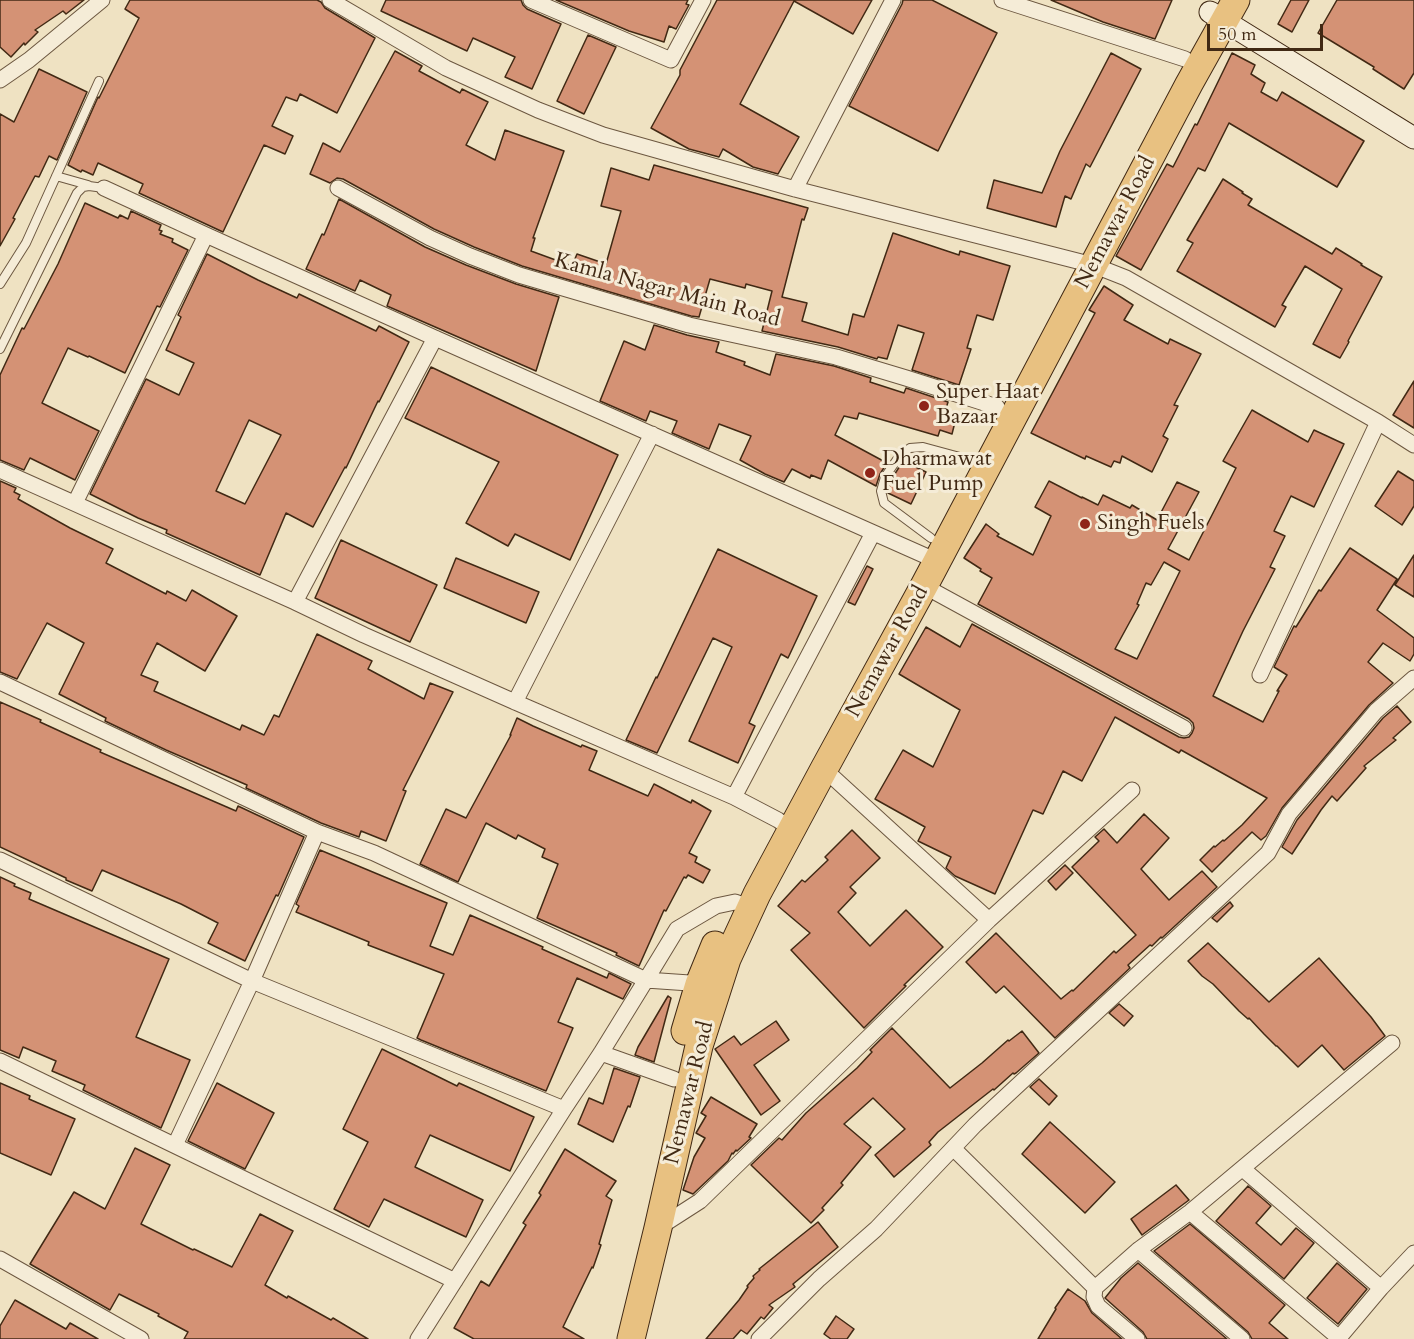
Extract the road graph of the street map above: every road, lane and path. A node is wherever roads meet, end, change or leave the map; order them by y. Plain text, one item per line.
1 (102, 0) edge
2 (330, 0) edge
3 (531, 0) edge
4 (703, 0) edge
5 (893, 0) edge
6 (1002, 0) edge
7 (1222, 8) edge
8 (1185, 59) junction
9 (0, 80) edge
10 (99, 81) dead end
11 (1414, 138) edge
12 (56, 176) junction
13 (97, 187) junction
14 (338, 188) dead end
15 (795, 189) junction
16 (206, 235) junction
17 (1084, 263) junction
18 (0, 284) edge
19 (435, 338) junction
20 (0, 349) edge
21 (997, 408) junction
22 (1378, 422) junction
23 (652, 434) junction
24 (1414, 445) edge
25 (971, 460) junction
26 (0, 470) edge
27 (75, 503) junction
28 (873, 533) junction
29 (930, 551) junction
30 (924, 586) junction
31 (295, 602) junction
32 (1260, 675) dead end
33 (1414, 678) edge
34 (1, 684) edge
35 (515, 702) junction
36 (1184, 728) dead end
37 (824, 770) junction
38 (1131, 790) dead end
39 (734, 797) junction
40 (785, 825) junction
41 (317, 832) junction
42 (0, 860) edge
43 (743, 905) junction
44 (989, 920) junction
45 (646, 980) junction
46 (252, 981) junction
47 (709, 985) junction
48 (1392, 1043) dead end
49 (602, 1053) junction
50 (0, 1061) edge
51 (674, 1079) junction
52 (564, 1109) junction
53 (176, 1145) junction
54 (953, 1148) junction
55 (1243, 1168) junction
56 (1190, 1212) junction
57 (658, 1228) junction
58 (1138, 1250) junction
59 (1414, 1253) edge
60 (0, 1259) edge
61 (454, 1281) junction
62 (1095, 1288) junction
63 (1381, 1288) junction
64 (1339, 1338) edge
65 (141, 1339) edge
66 (418, 1339) edge
67 (615, 1339) edge
68 (631, 1339) edge
69 (759, 1339) edge
70 (1137, 1339) edge
71 (1242, 1339) edge

1 - 9 street
2 - 15 street
3 - 4 street
5 - 15 street
6 - 8 street
7 - 8 highway, Nemawar Road
7 - 11 street
7 - 17 highway, Nemawar Road
8 - 17 highway, Nemawar Road
10 - 12 lane
12 - 13 lane
12 - 18 lane
13 - 16 street
13 - 20 lane
14 - 21 street, Kamla Nagar Main Road
15 - 17 street
16 - 19 street
16 - 27 street
17 - 21 highway, Nemawar Road
17 - 22 street
17 - 29 highway, Nemawar Road
19 - 23 street
19 - 31 street
21 - 25 highway, Nemawar Road
22 - 24 street
22 - 32 street
23 - 28 street
23 - 35 street
25 - 29 highway, Nemawar Road
25 - 29 lane
26 - 27 street
27 - 31 street
28 - 29 street
28 - 39 street
29 - 30 highway, Nemawar Road
29 - 40 highway, Nemawar Road
30 - 36 street
30 - 37 highway, Nemawar Road
31 - 35 street
33 - 54 street
34 - 41 street
35 - 39 street
37 - 40 highway, Nemawar Road
37 - 44 street
38 - 44 street
39 - 40 street
40 - 43 highway, Nemawar Road
41 - 45 street
41 - 46 street
42 - 46 street
43 - 45 street
43 - 47 highway, Nemawar Road
44 - 57 street
45 - 47 street
45 - 49 street
46 - 52 street
46 - 53 street
47 - 51 highway, Nemawar Road
47 - 57 highway, Nemawar Road
48 - 55 street
49 - 51 street
49 - 52 street
50 - 53 street
51 - 67 highway, Nemawar Road
52 - 61 street
53 - 61 street
54 - 62 street
54 - 69 street
55 - 56 street
55 - 63 street
56 - 58 street
56 - 64 street
57 - 68 highway, Nemawar Road
58 - 62 street
58 - 71 street
59 - 63 street
60 - 65 street
61 - 66 street
62 - 70 street
63 - 64 street

